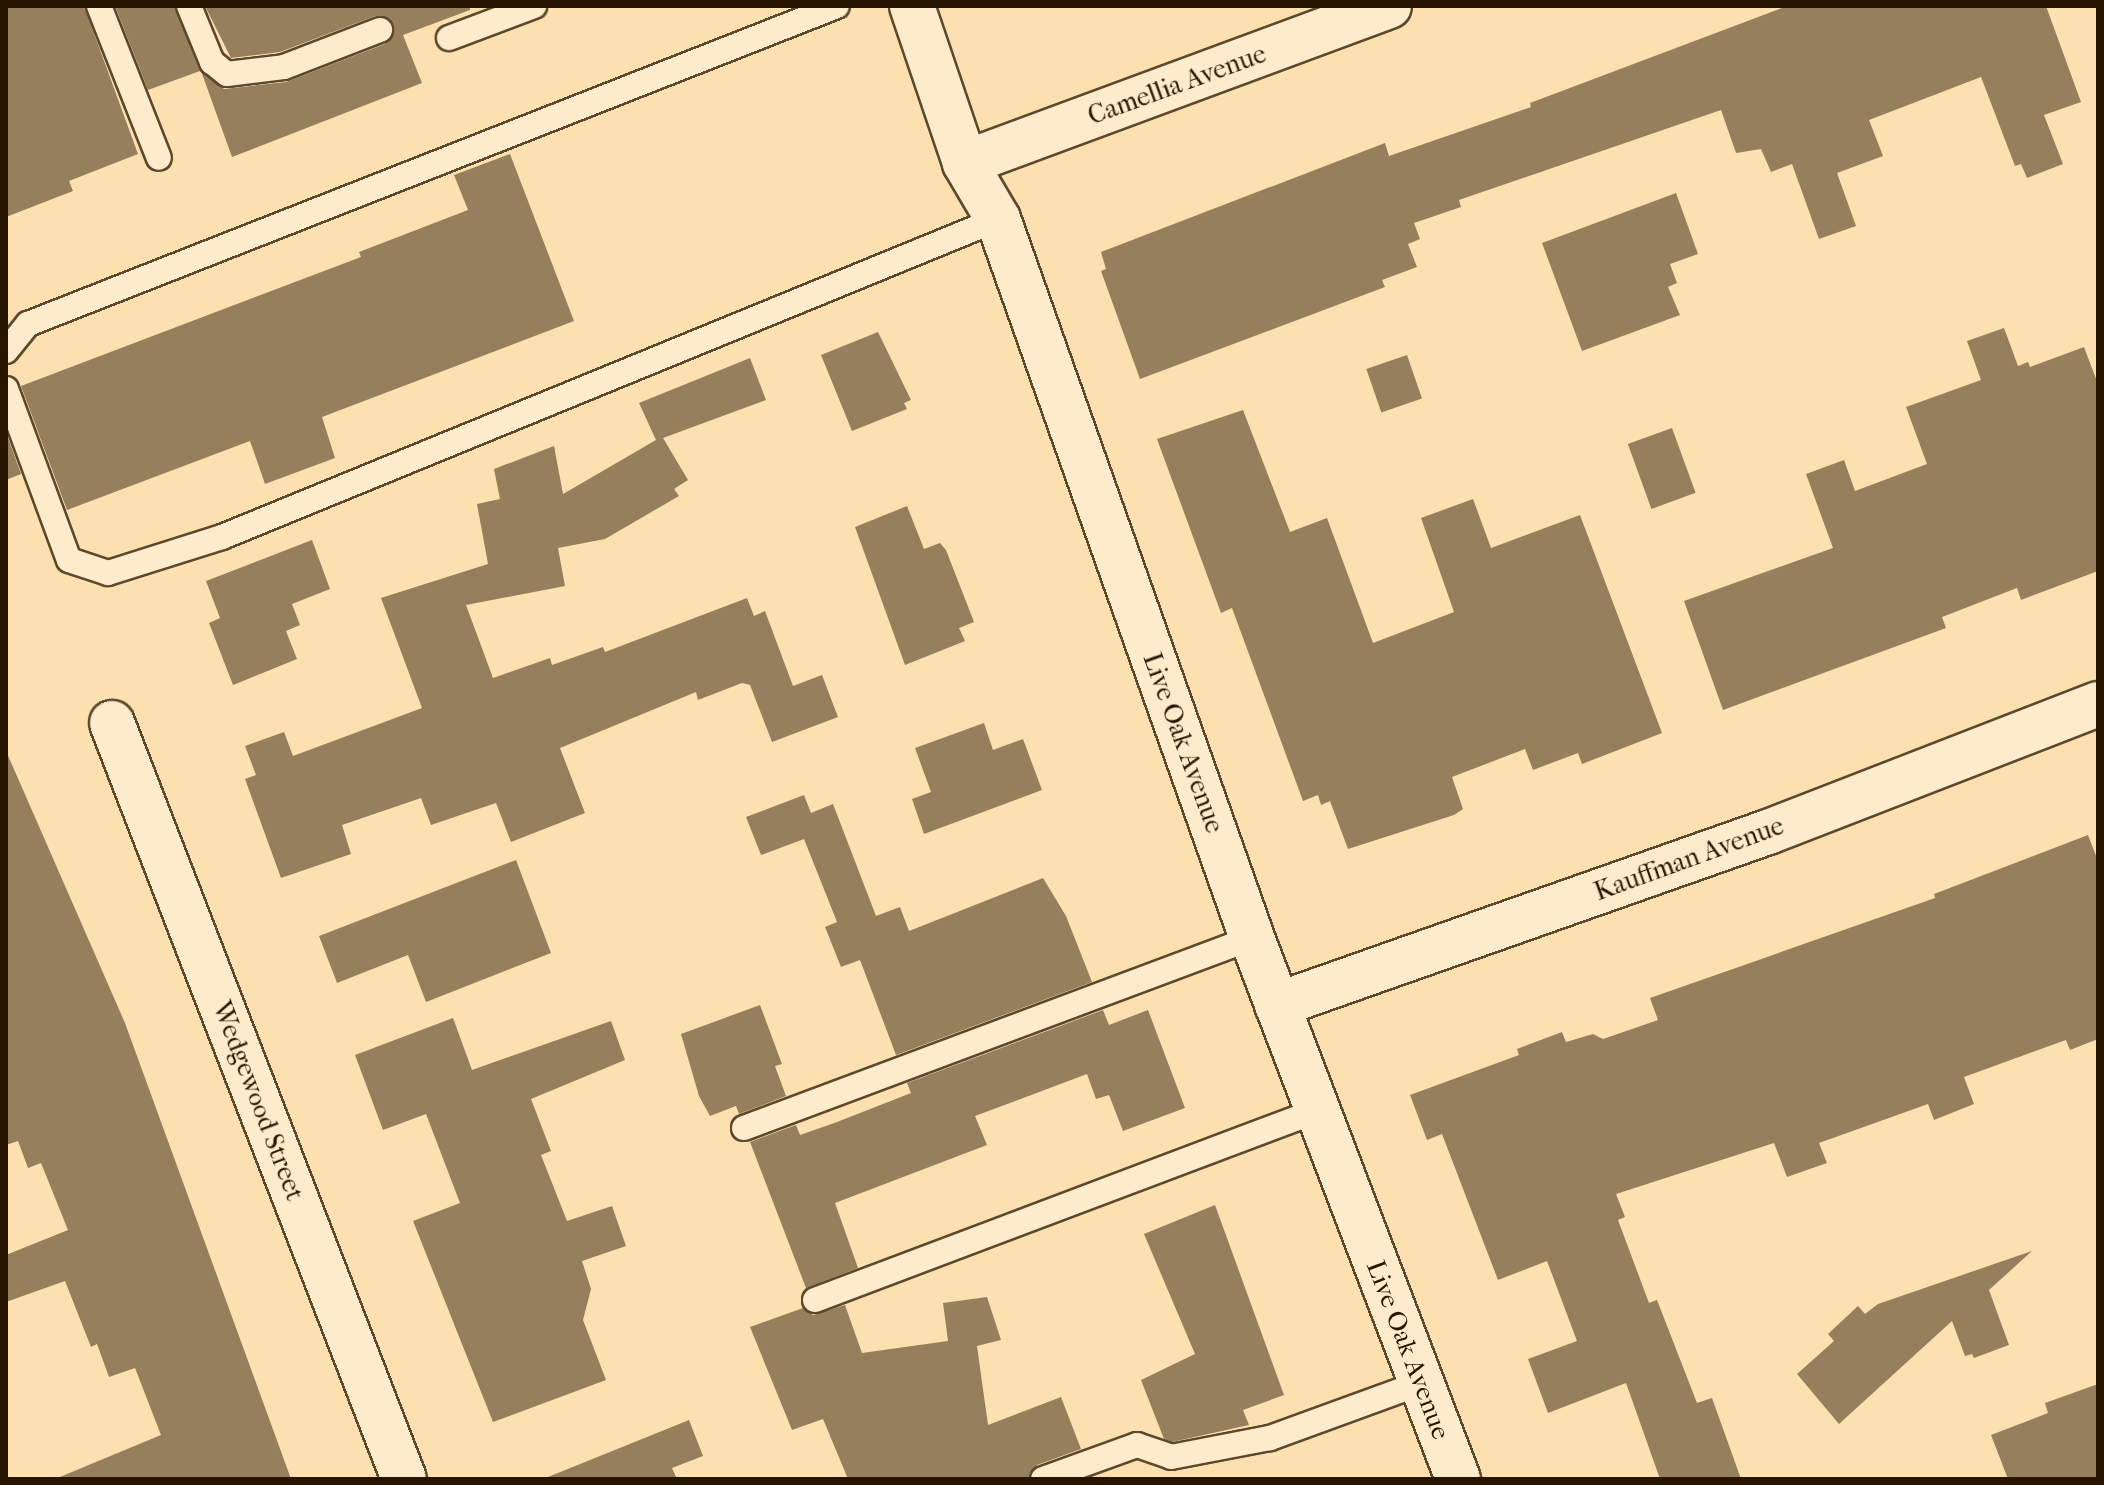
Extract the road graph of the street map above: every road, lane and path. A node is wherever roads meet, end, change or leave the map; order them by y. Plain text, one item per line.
1 (99, 6) edge
2 (189, 6) edge
3 (534, 6) edge
4 (837, 6) edge
5 (912, 6) edge
6 (1389, 6) edge
7 (380, 30) dead end
8 (449, 38) dead end
9 (159, 158) dead end
10 (965, 163) junction
11 (998, 219) junction
12 (6, 351) edge
13 (6, 389) edge
14 (2098, 704) edge
15 (112, 723) dead end
16 (1252, 938) junction
17 (1277, 1005) junction
18 (1316, 1111) junction
19 (744, 1128) dead end
20 (815, 1300) dead end
21 (1421, 1383) junction
22 (404, 1479) edge
23 (1043, 1479) edge
24 (1458, 1479) edge

1 - 9 lane
2 - 7 lane
3 - 8 lane
4 - 12 lane
5 - 10 street, Live Oak Avenue
6 - 10 street, Camellia Avenue
10 - 11 street, Live Oak Avenue
11 - 13 lane
11 - 16 street, Live Oak Avenue
14 - 17 street, Kauffman Avenue
15 - 22 street, Wedgewood Street
16 - 17 street, Live Oak Avenue
16 - 19 lane
17 - 18 street, Live Oak Avenue
18 - 20 lane
18 - 21 street, Live Oak Avenue
21 - 23 lane
21 - 24 street, Live Oak Avenue

